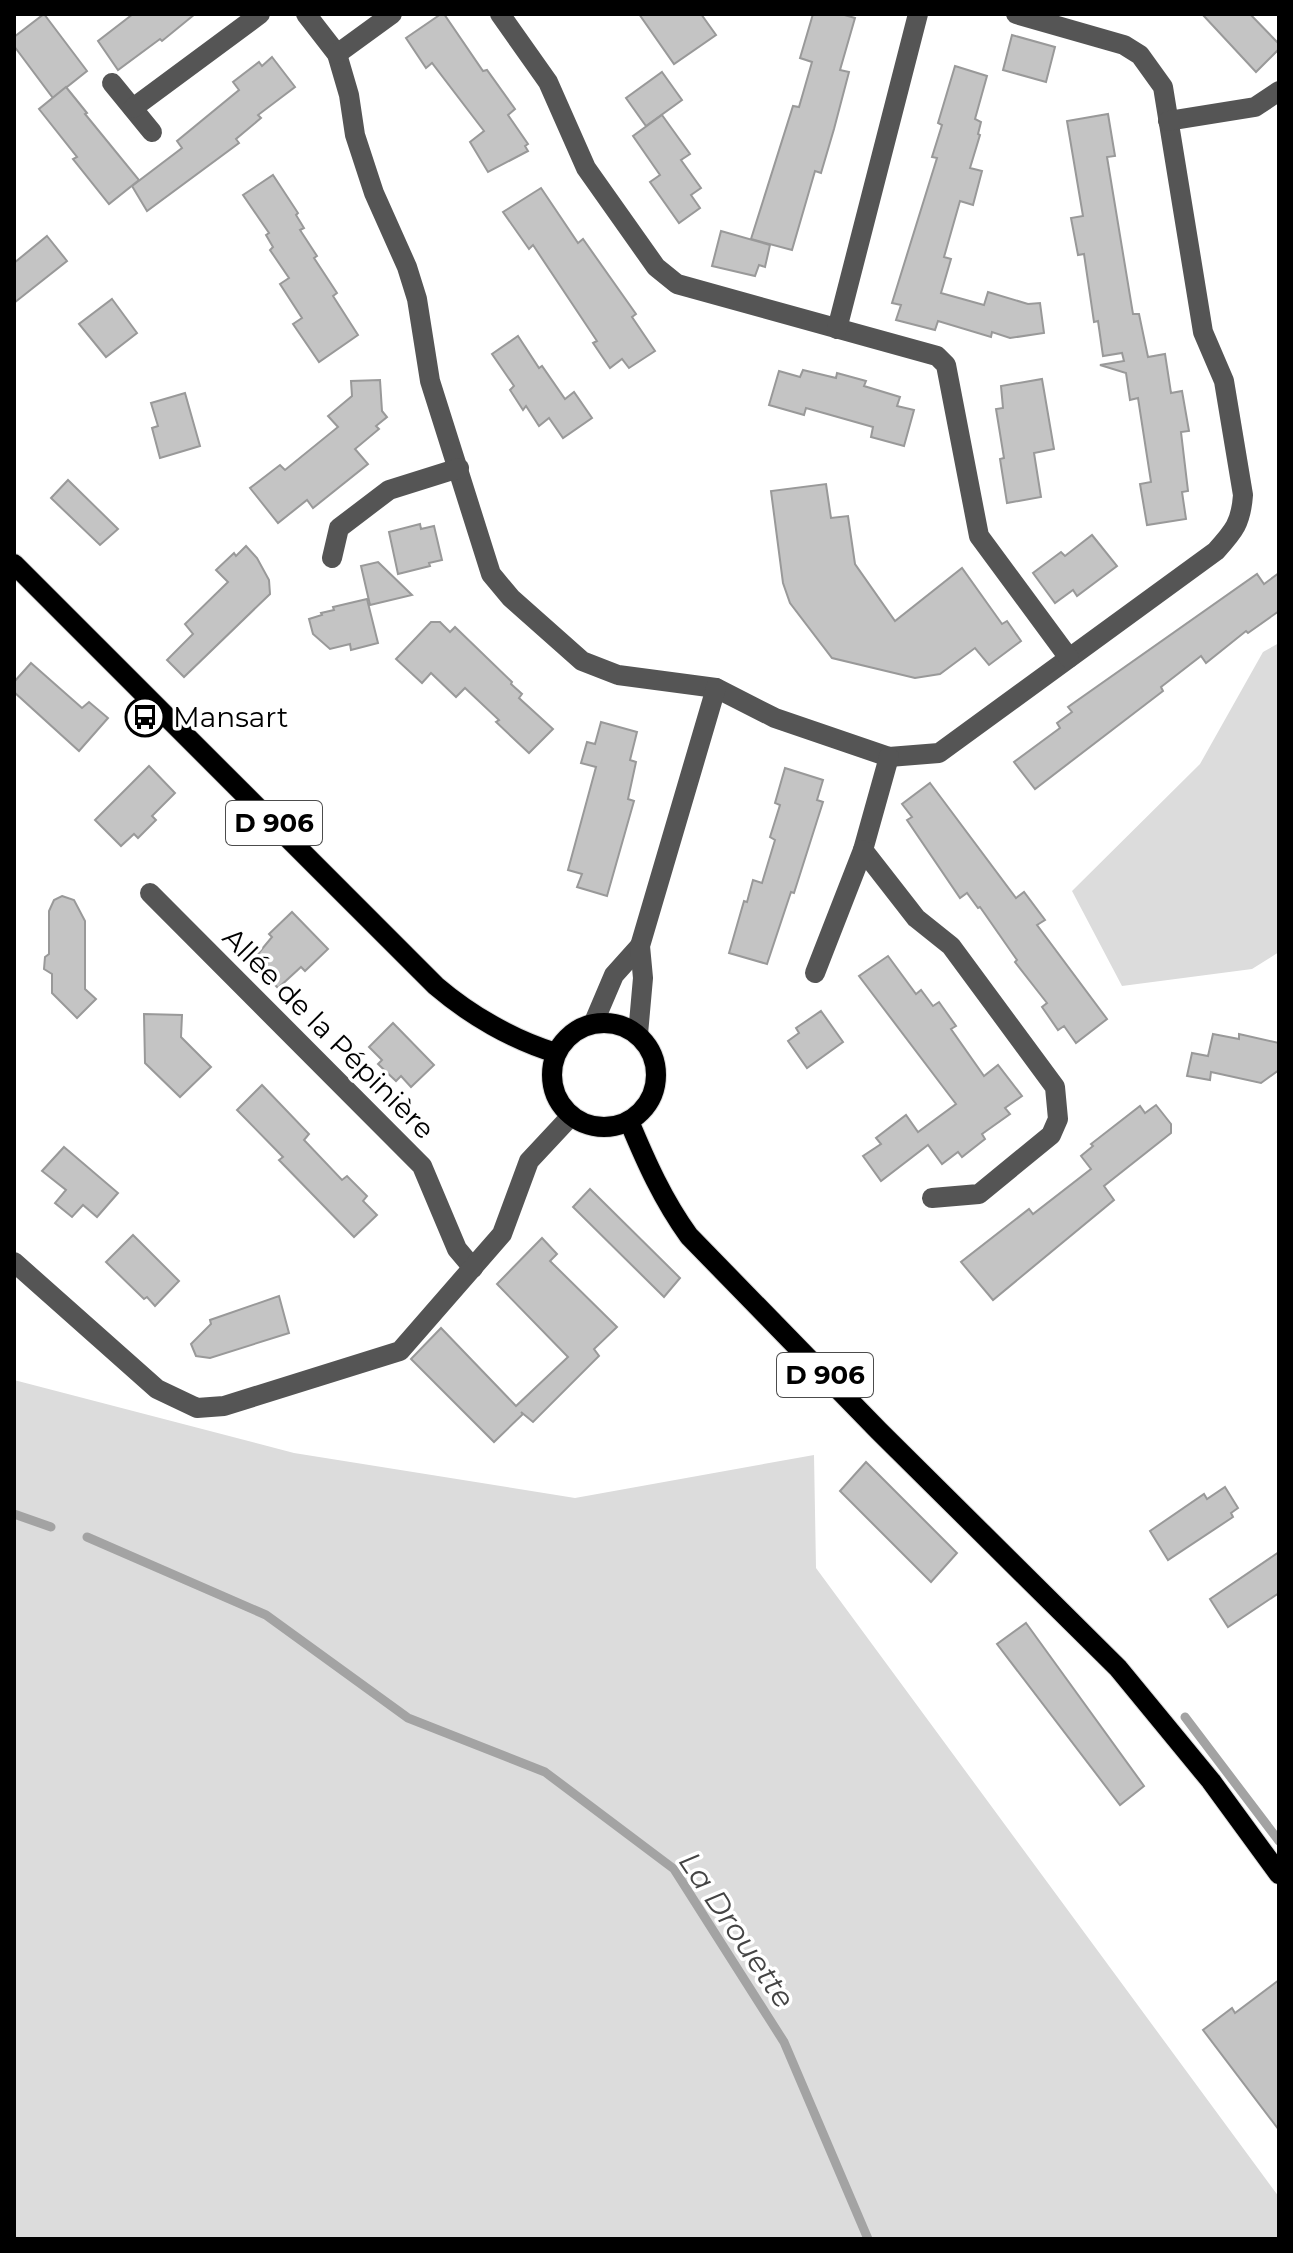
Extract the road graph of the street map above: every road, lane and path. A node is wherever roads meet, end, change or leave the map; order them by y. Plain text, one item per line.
1 (260, 14) edge
2 (306, 14) edge
3 (392, 14) edge
4 (500, 14) edge
5 (918, 14) edge
6 (1016, 14) edge
7 (337, 54) junction
8 (112, 83) dead end
9 (1279, 91) edge
10 (133, 108) junction
11 (1168, 121) junction
12 (152, 132) dead end
13 (837, 329) junction
14 (459, 468) junction
15 (332, 558) dead end
16 (14, 564) edge
17 (1069, 658) junction
18 (716, 688) junction
19 (889, 757) junction
20 (863, 850) junction
21 (150, 893) dead end
22 (640, 946) junction
23 (815, 973) dead end
24 (594, 1022) junction
25 (638, 1034) junction
26 (556, 1053) junction
27 (571, 1116) junction
28 (629, 1121) junction
29 (932, 1198) dead end
30 (14, 1262) edge
31 (473, 1268) junction
32 (1279, 1874) edge

1 - 10 street
2 - 7 street
3 - 7 street
4 - 13 street
5 - 13 street
6 - 11 street
7 - 14 street
8 - 10 street
9 - 11 street
10 - 12 street
11 - 17 street
13 - 17 street
14 - 15 street
14 - 18 street
16 - 26 main road, D 906
17 - 19 street
18 - 19 street
18 - 22 street
19 - 20 street
20 - 23 street
20 - 29 street
21 - 31 street, Allée de la Pépinière
22 - 24 street
22 - 25 street
24 - 25 main road
24 - 26 main road
25 - 28 main road
26 - 27 main road
27 - 28 main road
27 - 31 street
28 - 32 main road, D 906
30 - 31 street

